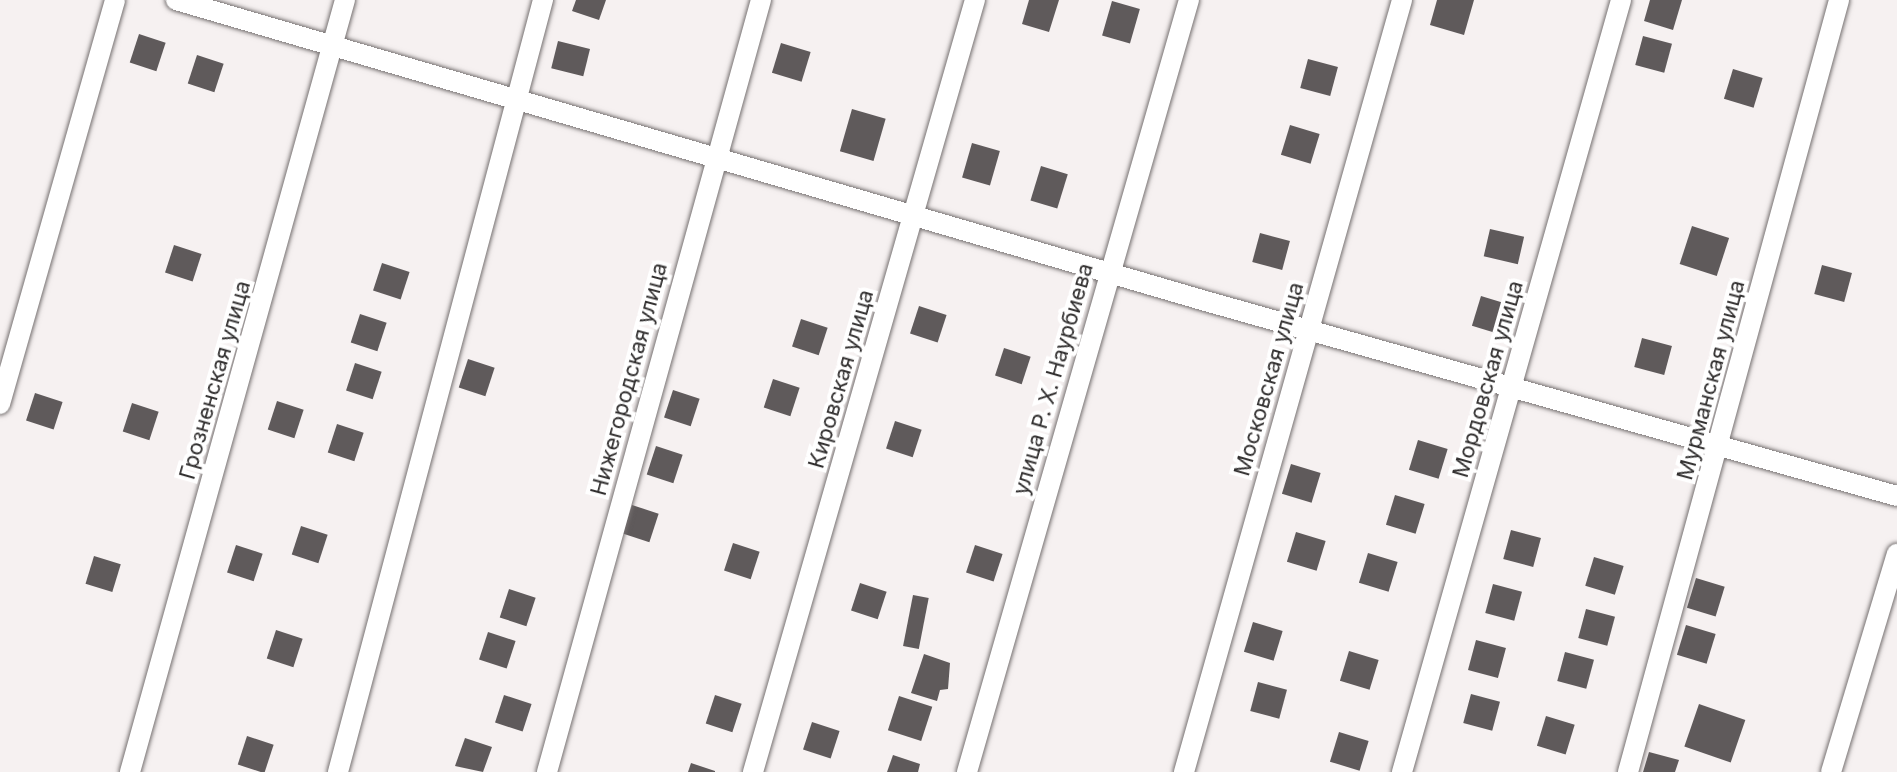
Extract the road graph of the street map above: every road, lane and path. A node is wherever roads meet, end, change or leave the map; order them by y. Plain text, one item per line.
1 (115, 0) edge
2 (176, 0) edge
3 (345, 0) edge
4 (543, 0) edge
5 (761, 0) edge
6 (975, 0) edge
7 (1189, 0) edge
8 (1402, 0) edge
9 (1621, 0) edge
10 (1839, 0) edge
11 (333, 46) junction
12 (515, 99) junction
13 (714, 157) junction
14 (913, 215) junction
15 (1108, 273) junction
16 (1308, 329) junction
17 (1511, 385) junction
18 (0, 404) edge
19 (1719, 442) junction
20 (1897, 496) edge
21 (1897, 554) edge
22 (130, 772) edge
23 (338, 772) edge
24 (547, 772) edge
25 (753, 772) edge
26 (967, 772) edge
27 (1184, 772) edge
28 (1402, 772) edge
29 (1628, 772) edge
30 (1831, 772) edge

1 - 18 street
2 - 11 street
3 - 11 street, Грозненская улица
4 - 12 street
5 - 13 street, Нижегородская улица
6 - 14 street, Кировская улица
7 - 15 street, улица Р. Х. Наурбиева
8 - 16 street, Московская улица
9 - 17 street, Мордовская улица
10 - 19 street, Мурманская улица
11 - 12 street
11 - 22 street, Грозненская улица
12 - 13 street
12 - 23 street
13 - 14 street
13 - 24 street, Нижегородская улица
14 - 15 street
14 - 25 street, Кировская улица
15 - 16 street
15 - 26 street, улица Р. Х. Наурбиева
16 - 17 street
16 - 27 street, Московская улица
17 - 19 street
17 - 28 street, Мордовская улица
19 - 20 street
19 - 29 street, Мурманская улица
21 - 30 street

